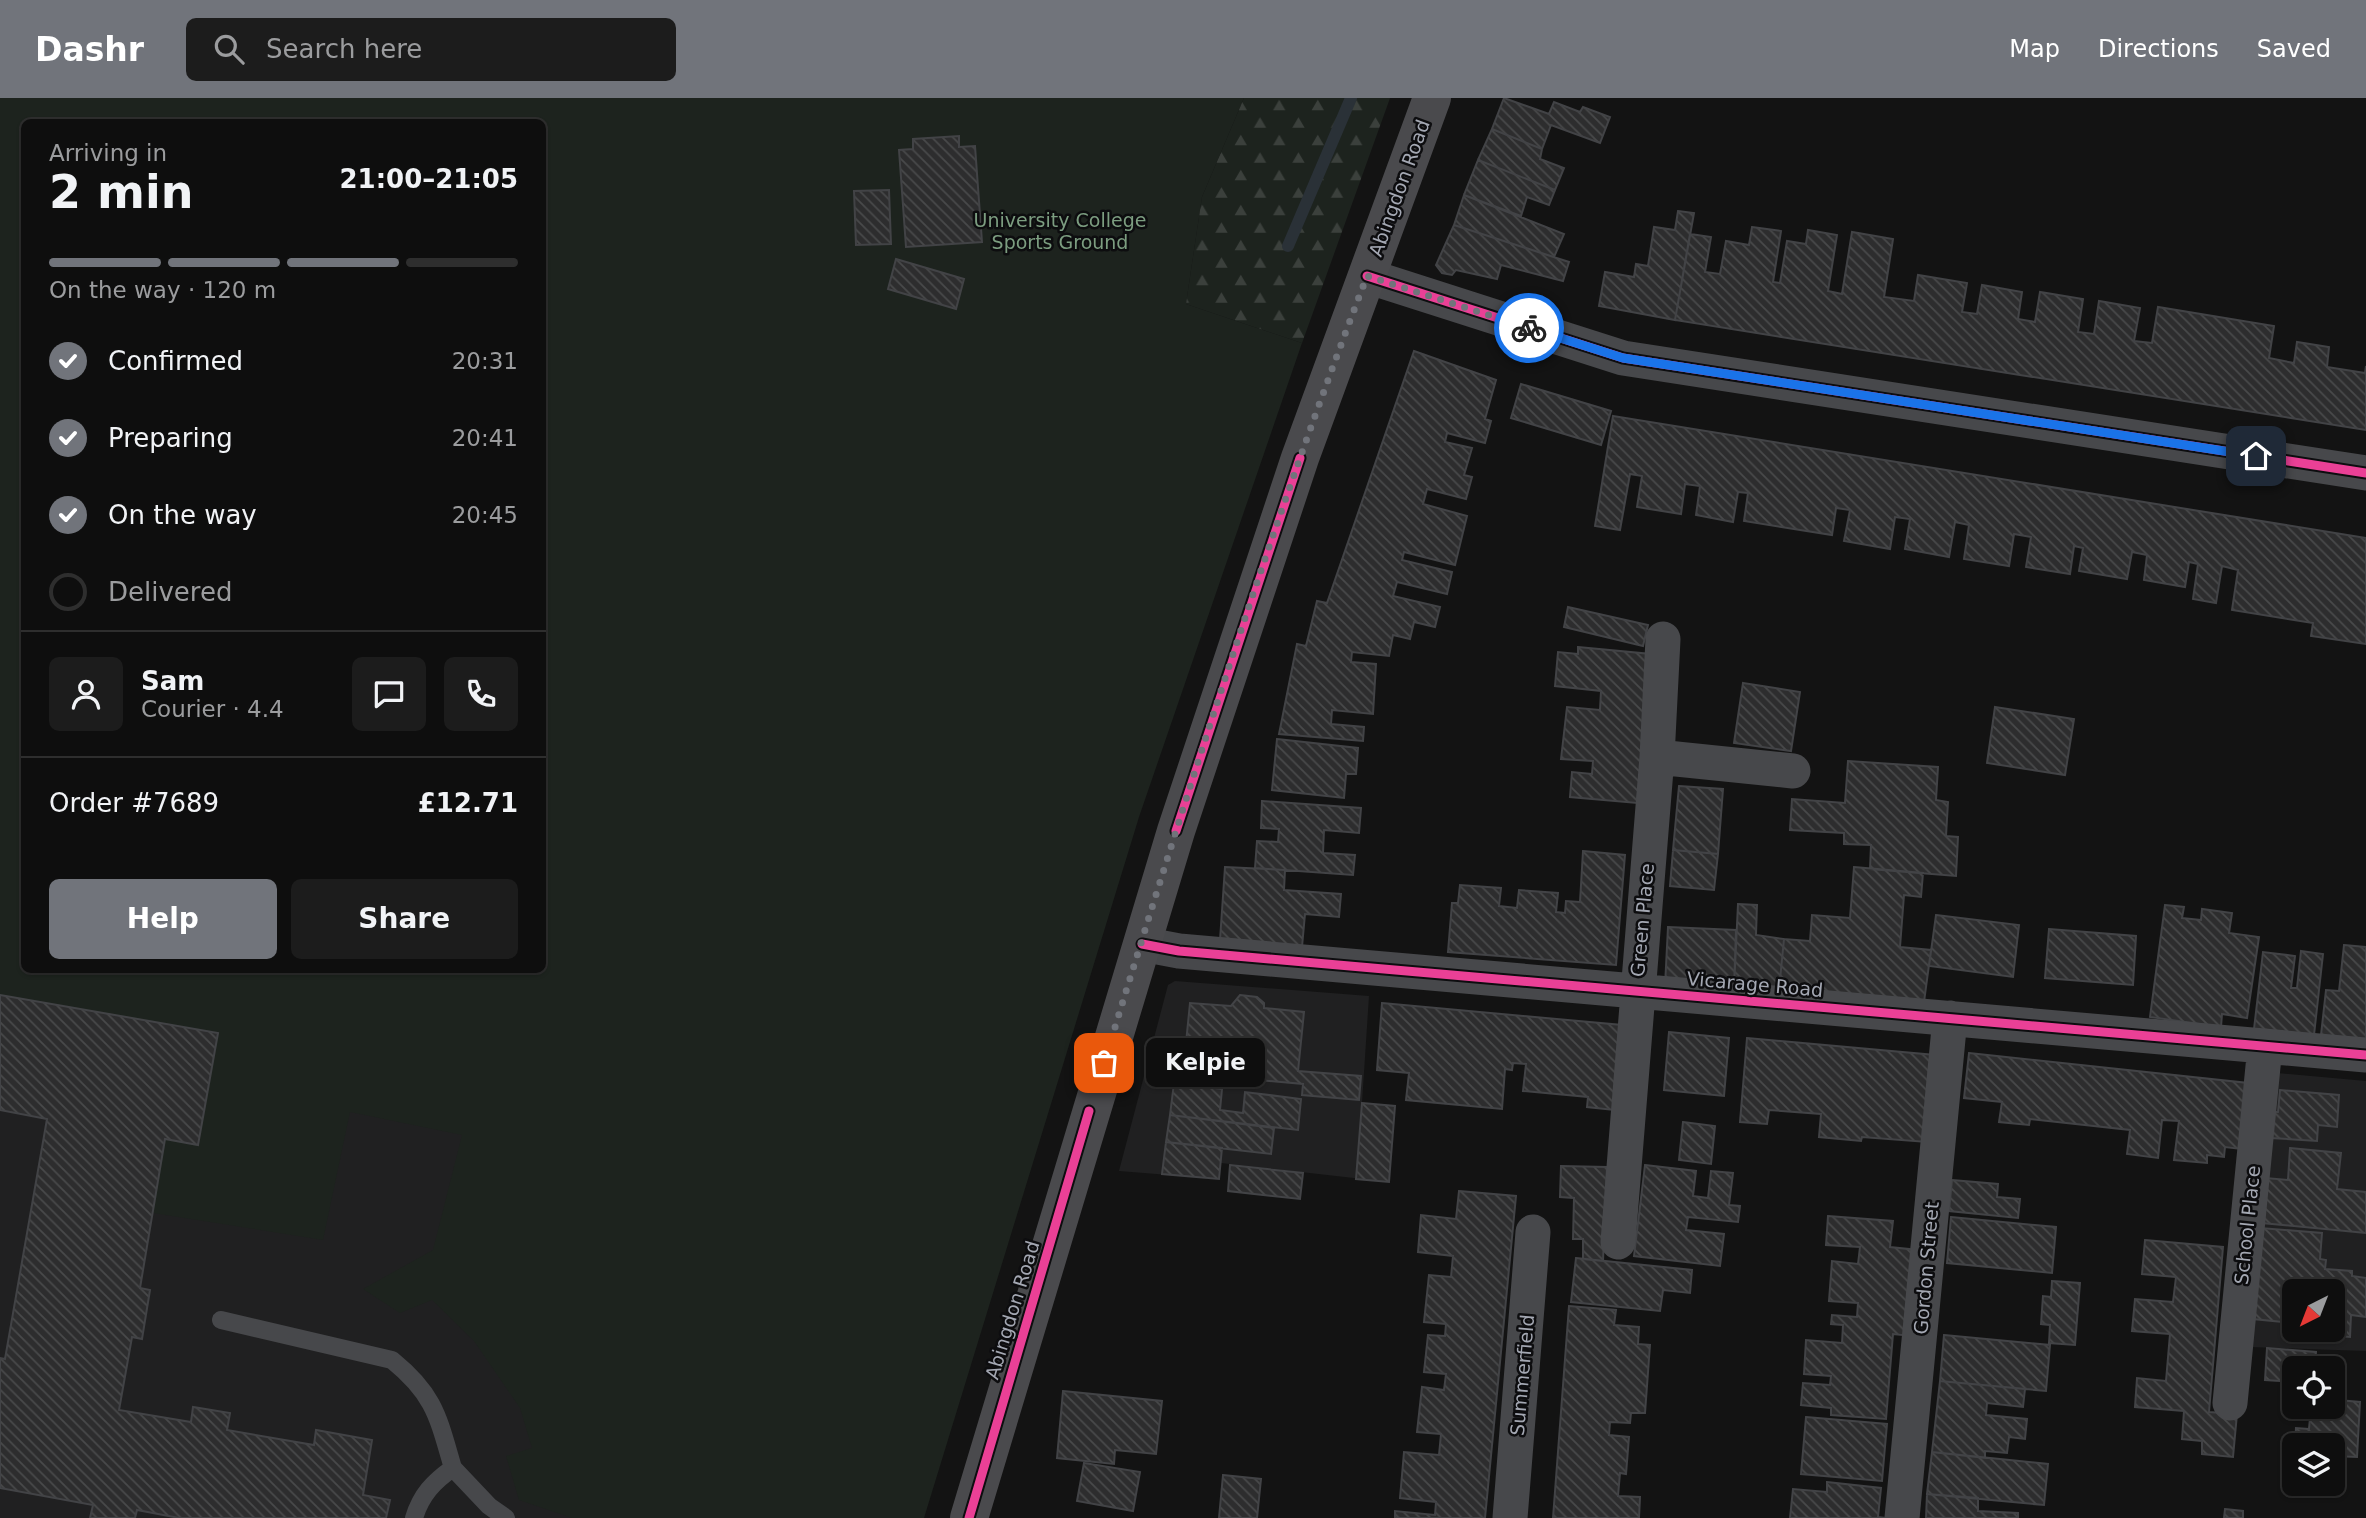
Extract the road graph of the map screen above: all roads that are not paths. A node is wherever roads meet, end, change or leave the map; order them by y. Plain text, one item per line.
1 (1432, 98) edge
2 (1367, 276) junction
3 (2366, 473) edge
4 (1663, 639) dead end
5 (1657, 757) junction
6 (1793, 771) dead end
7 (1142, 944) junction
8 (1636, 991) junction
9 (1950, 1018) junction
10 (2264, 1046) junction
11 (2366, 1055) edge
12 (1533, 1232) dead end
13 (1618, 1242) dead end
14 (221, 1320) dead end
15 (2230, 1403) dead end
16 (453, 1468) junction
17 (414, 1518) edge
18 (506, 1518) edge
19 (969, 1518) edge
20 (1510, 1518) edge
21 (1902, 1518) edge

1 - 2 main road, Abingdon Road
2 - 3 street
2 - 7 main road, Abingdon Road
4 - 5 street, Green Place
5 - 6 street
5 - 8 street, Green Place
7 - 8 street, Vicarage Road
7 - 19 main road, Abingdon Road
8 - 9 street, Vicarage Road
8 - 13 street, Green Place
9 - 10 street, Vicarage Road
9 - 21 street, Gordon Street
10 - 11 street, Vicarage Road
10 - 15 street, School Place
12 - 20 street, Summerfield
14 - 16 lane
16 - 17 lane
16 - 18 lane

